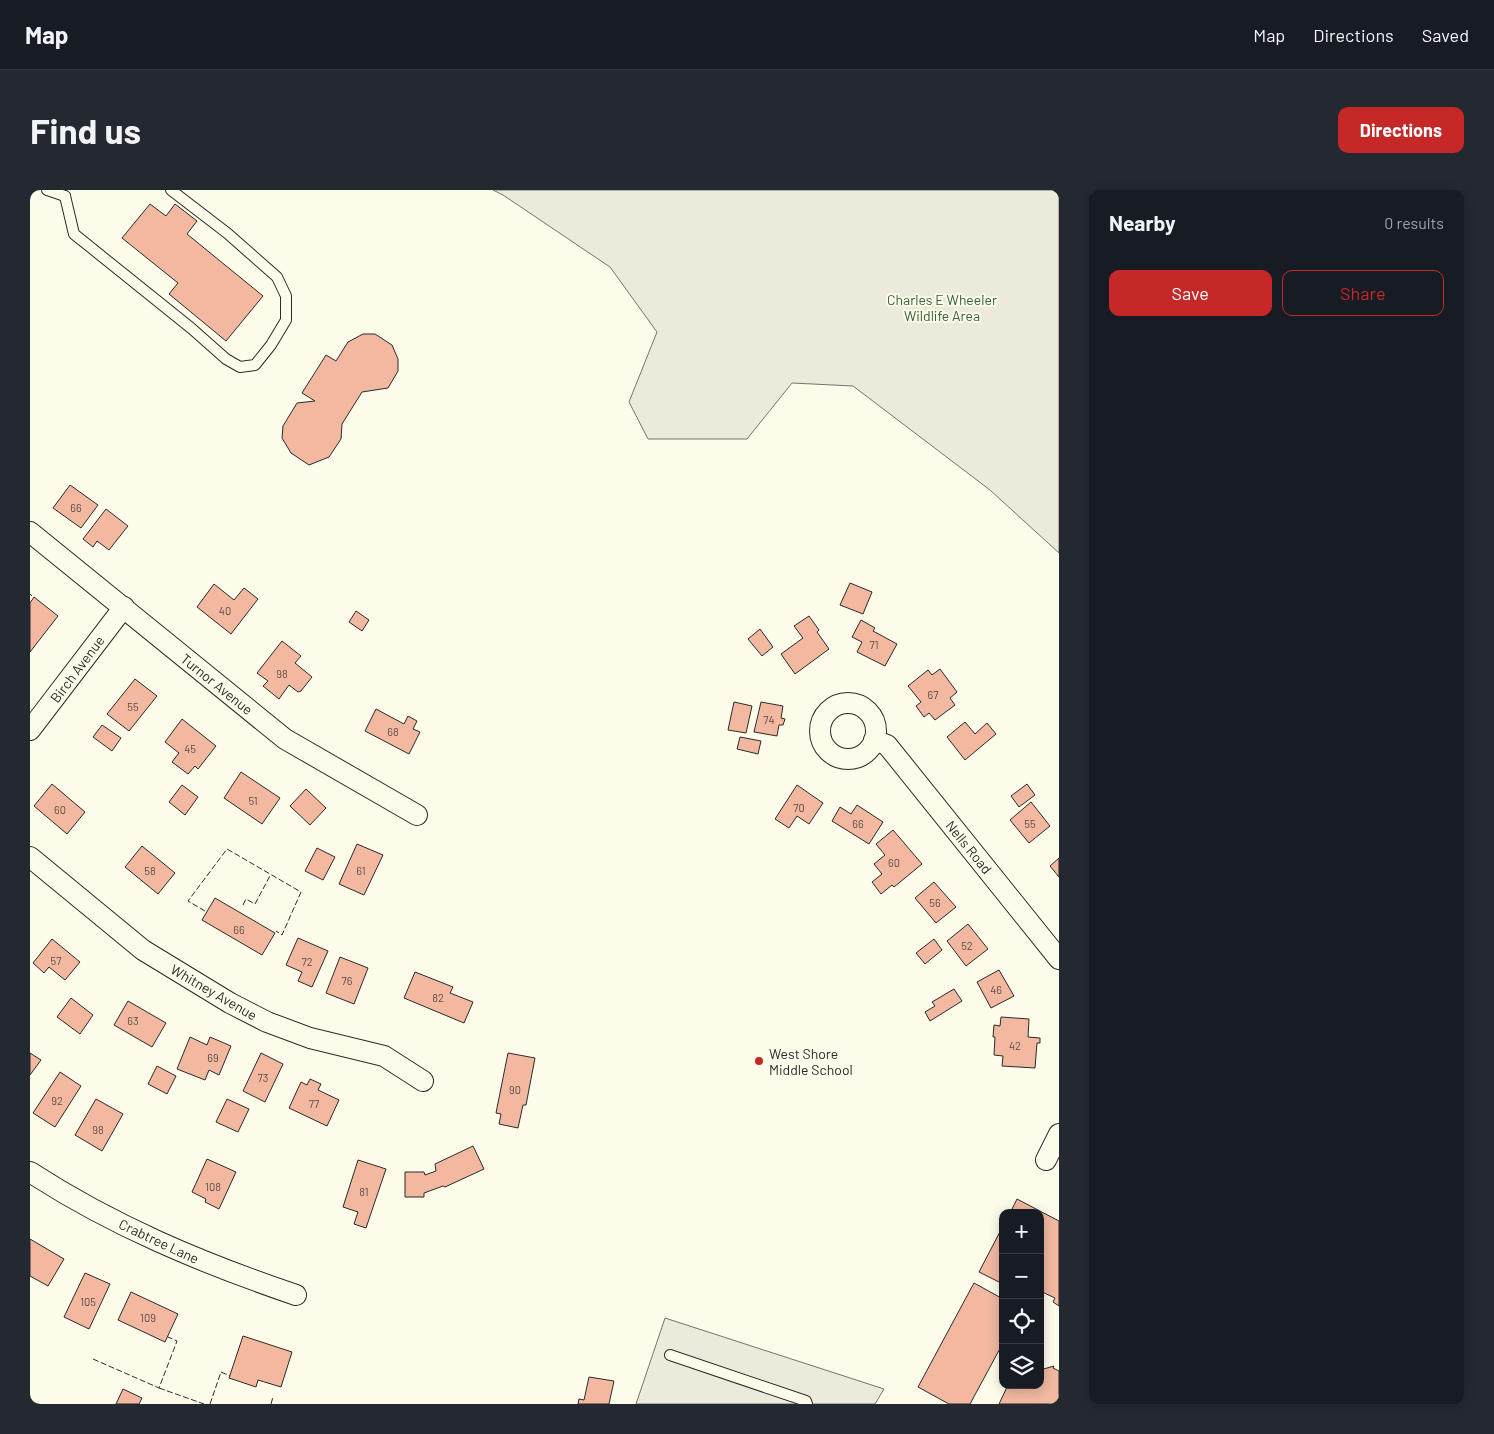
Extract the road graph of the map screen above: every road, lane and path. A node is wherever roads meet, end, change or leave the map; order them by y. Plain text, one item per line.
1 (48, 190) edge
2 (171, 190) edge
3 (68, 193) edge
4 (30, 532) edge
5 (124, 607) junction
6 (30, 730) edge
7 (874, 740) dead end
8 (417, 816) dead end
9 (30, 857) edge
10 (1059, 959) edge
11 (423, 1081) dead end
12 (1059, 1134) edge
13 (1046, 1160) dead end
14 (30, 1172) edge
15 (296, 1294) dead end
16 (670, 1355) dead end
17 (807, 1404) edge

1 - 3 lane
2 - 3 lane
4 - 5 street, Turnor Avenue
5 - 6 street, Birch Avenue
5 - 8 street, Turnor Avenue
7 - 10 street, Nells Road
9 - 11 street, Whitney Avenue
12 - 13 street
14 - 15 street, Crabtree Lane
16 - 17 lane

